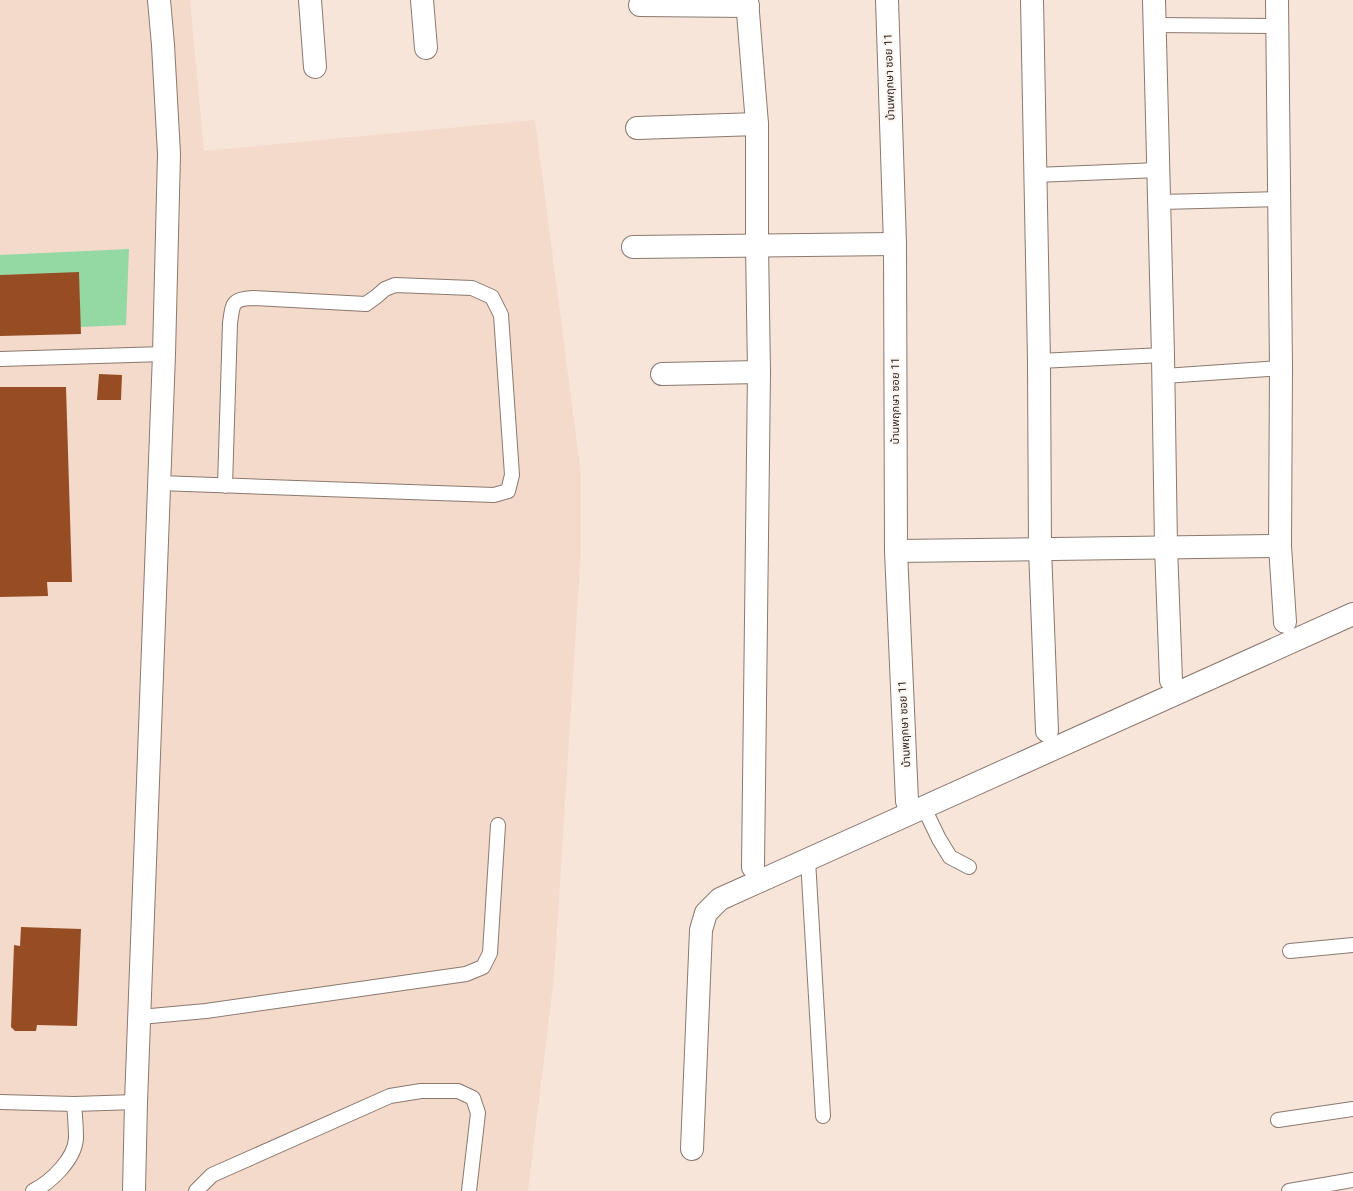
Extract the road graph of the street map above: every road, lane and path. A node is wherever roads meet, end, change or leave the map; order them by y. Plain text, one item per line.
1 (159, 0) edge
2 (310, 0) edge
3 (422, 0) edge
4 (887, 0) edge
5 (1032, 0) edge
6 (1154, 0) edge
7 (1276, 0) edge
8 (747, 3) edge
9 (640, 5) dead end
10 (1155, 25) junction
11 (1277, 26) junction
12 (426, 48) dead end
13 (315, 67) dead end
14 (757, 124) junction
15 (637, 128) dead end
16 (1159, 170) junction
17 (1036, 175) junction
18 (1279, 199) junction
19 (1160, 202) junction
20 (895, 244) junction
21 (757, 246) junction
22 (633, 247) dead end
23 (164, 354) junction
24 (0, 359) edge
25 (1039, 361) junction
26 (1164, 366) junction
27 (1281, 368) junction
28 (759, 372) junction
29 (662, 374) dead end
30 (159, 483) junction
31 (225, 486) junction
32 (1280, 546) junction
33 (1166, 547) junction
34 (1040, 549) junction
35 (896, 551) junction
36 (1353, 614) edge
37 (1285, 622) dead end
38 (1171, 680) dead end
39 (1047, 731) dead end
40 (915, 804) junction
41 (498, 825) dead end
42 (808, 860) junction
43 (753, 867) dead end
44 (969, 867) dead end
45 (1353, 945) edge
46 (1290, 951) dead end
47 (140, 1017) junction
48 (0, 1102) edge
49 (136, 1102) junction
50 (74, 1104) junction
51 (1353, 1109) edge
52 (823, 1116) dead end
53 (1278, 1120) dead end
54 (692, 1149) dead end
55 (1353, 1180) edge
56 (33, 1191) edge
57 (134, 1191) edge
58 (196, 1191) edge
59 (469, 1191) edge
60 (1289, 1191) edge

1 - 23 street
2 - 13 street
3 - 12 street
4 - 20 street, บ้านพฤกษา ซอย 11
5 - 17 street
6 - 10 street
7 - 11 street
8 - 9 street
8 - 14 street
10 - 11 lane
10 - 16 street
11 - 18 street
14 - 15 street
14 - 21 street
16 - 17 lane
16 - 19 street
17 - 25 street
18 - 19 lane
18 - 27 street
19 - 26 street
20 - 21 street
20 - 35 street, บ้านพฤกษา ซอย 11
21 - 22 street
21 - 28 street
23 - 24 lane
23 - 30 street
25 - 26 lane
25 - 34 street
26 - 27 lane
26 - 33 street
27 - 32 street
28 - 29 street
28 - 43 street
30 - 31 lane
30 - 47 street
31 - 31 lane
32 - 33 street
32 - 37 street
33 - 34 street
33 - 38 street
34 - 35 street
34 - 39 street
35 - 40 street, บ้านพฤกษา ซอย 11
36 - 40 street
40 - 42 street
40 - 44 lane
41 - 47 lane
42 - 52 lane
42 - 54 street
45 - 46 lane
47 - 49 street
48 - 50 lane
49 - 50 lane
49 - 57 street
50 - 56 lane
51 - 53 lane
55 - 60 lane
58 - 59 lane

